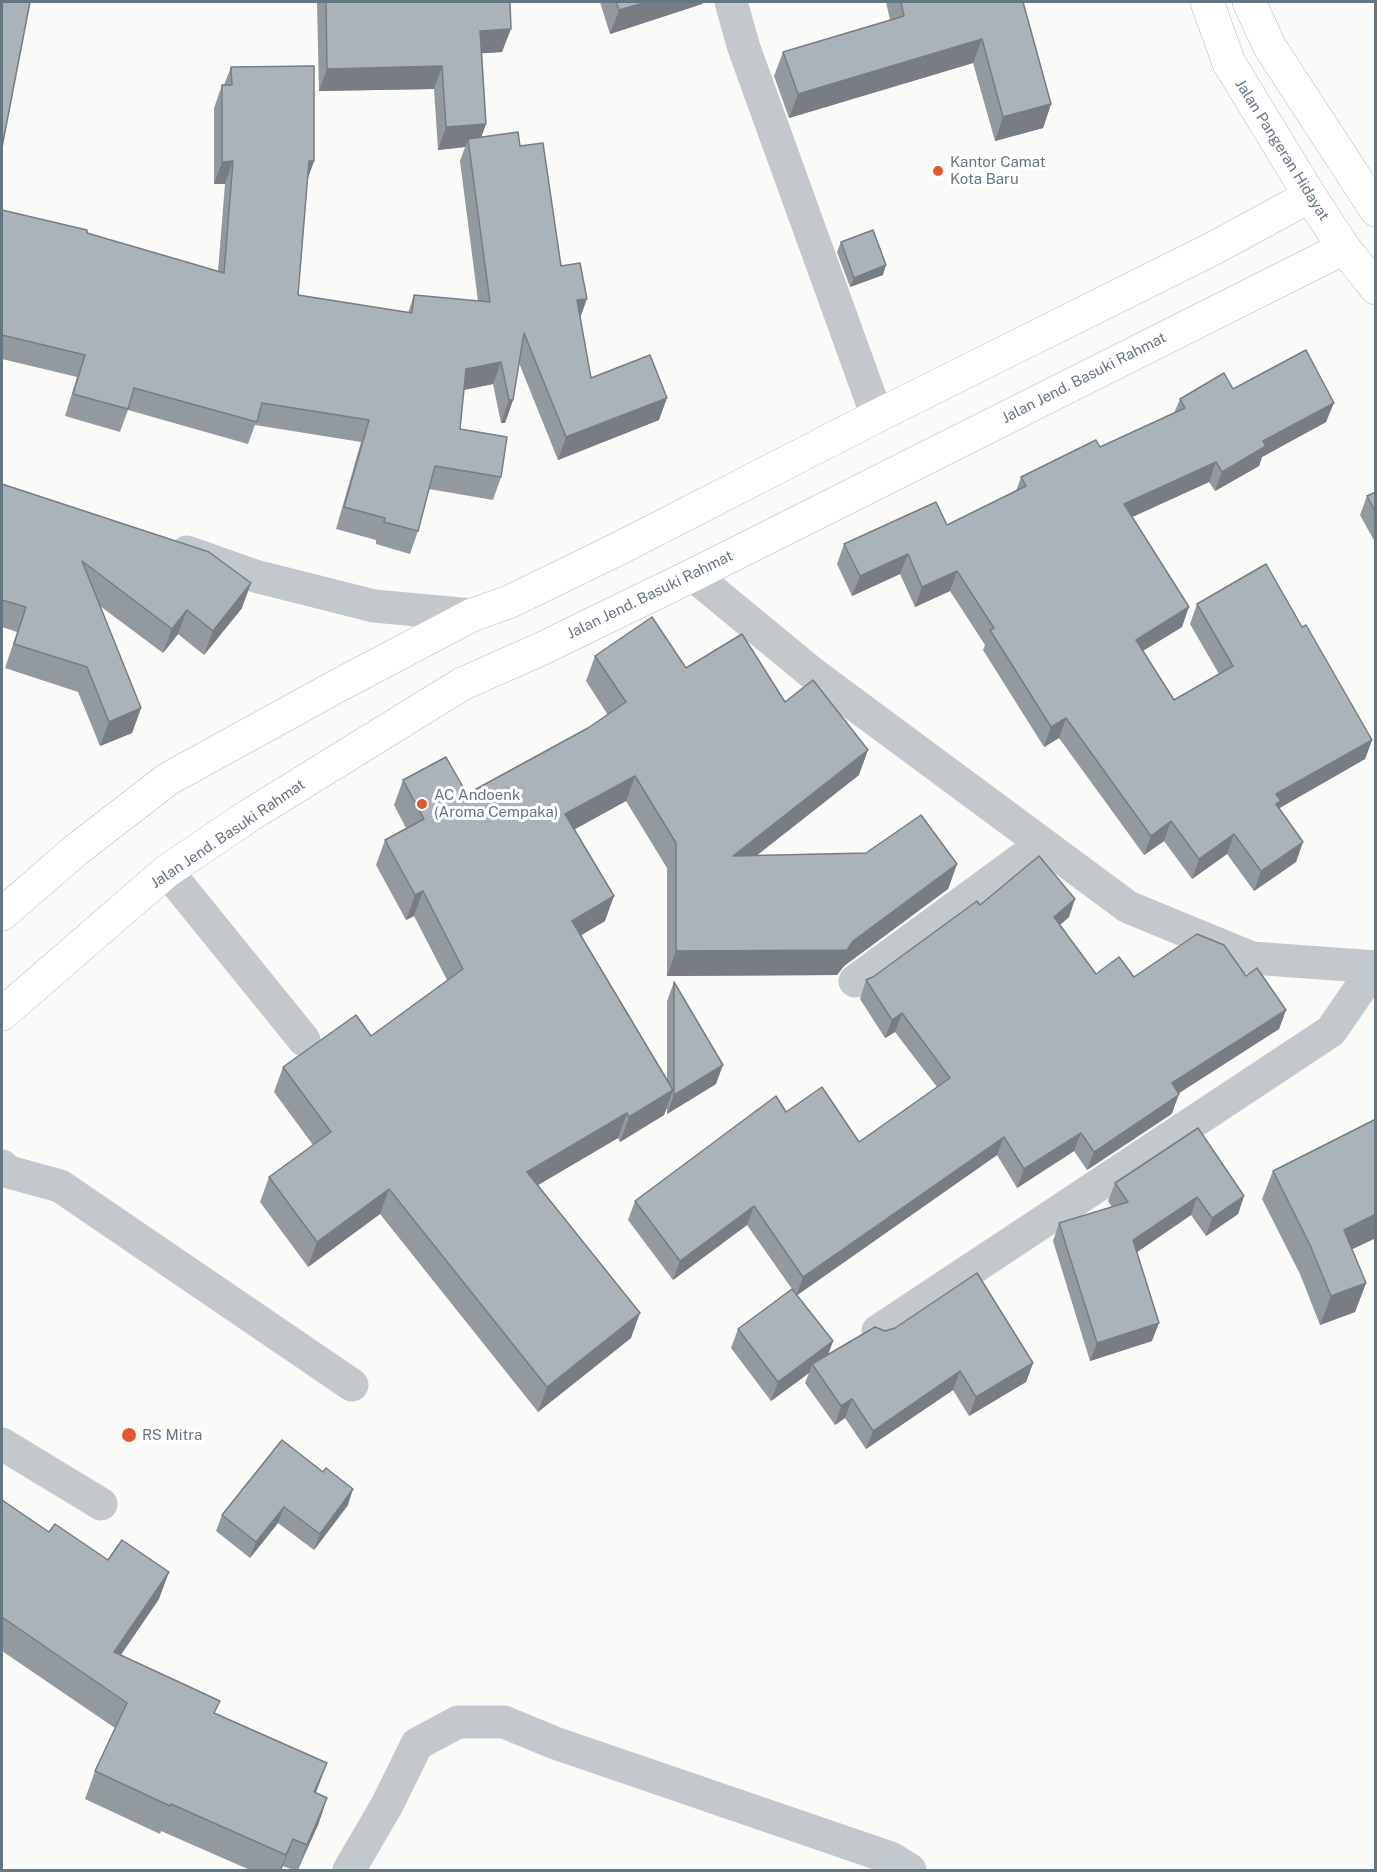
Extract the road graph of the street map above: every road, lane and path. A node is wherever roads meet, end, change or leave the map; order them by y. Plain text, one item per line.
1 (731, 2) edge
2 (1207, 2) edge
3 (1249, 2) edge
4 (1347, 168) junction
5 (1310, 196) junction
6 (1376, 210) edge
7 (1376, 226) edge
8 (1344, 248) junction
9 (1376, 288) edge
10 (877, 416) junction
11 (156, 541) edge
12 (693, 575) junction
13 (472, 615) junction
14 (1042, 844) junction
15 (166, 872) junction
16 (2, 914) edge
17 (1375, 967) edge
18 (855, 981) dead end
19 (2, 1014) edge
20 (304, 1040) dead end
21 (4, 1174) edge
22 (878, 1331) edge
23 (352, 1386) dead end
24 (2, 1444) edge
25 (100, 1504) dead end
26 (349, 1870) edge
27 (910, 1870) edge

1 - 10 street
2 - 5 main road, Jalan Pangeran Hidayat
3 - 4 main road
4 - 5 main road
4 - 6 main road
5 - 8 main road, Jalan Pangeran Hidayat
5 - 10 main road
7 - 8 main road, Jalan Jend. Basuki Rahmat
8 - 9 main road, Jalan Pangeran Hidayat
8 - 12 main road, Jalan Jend. Basuki Rahmat
10 - 13 main road
11 - 13 street
12 - 14 street
12 - 15 main road, Jalan Jend. Basuki Rahmat
13 - 16 main road
14 - 17 street
14 - 18 street
15 - 19 main road, Jalan Jend. Basuki Rahmat
15 - 20 street
17 - 22 street
21 - 23 street
24 - 25 street
26 - 27 street

